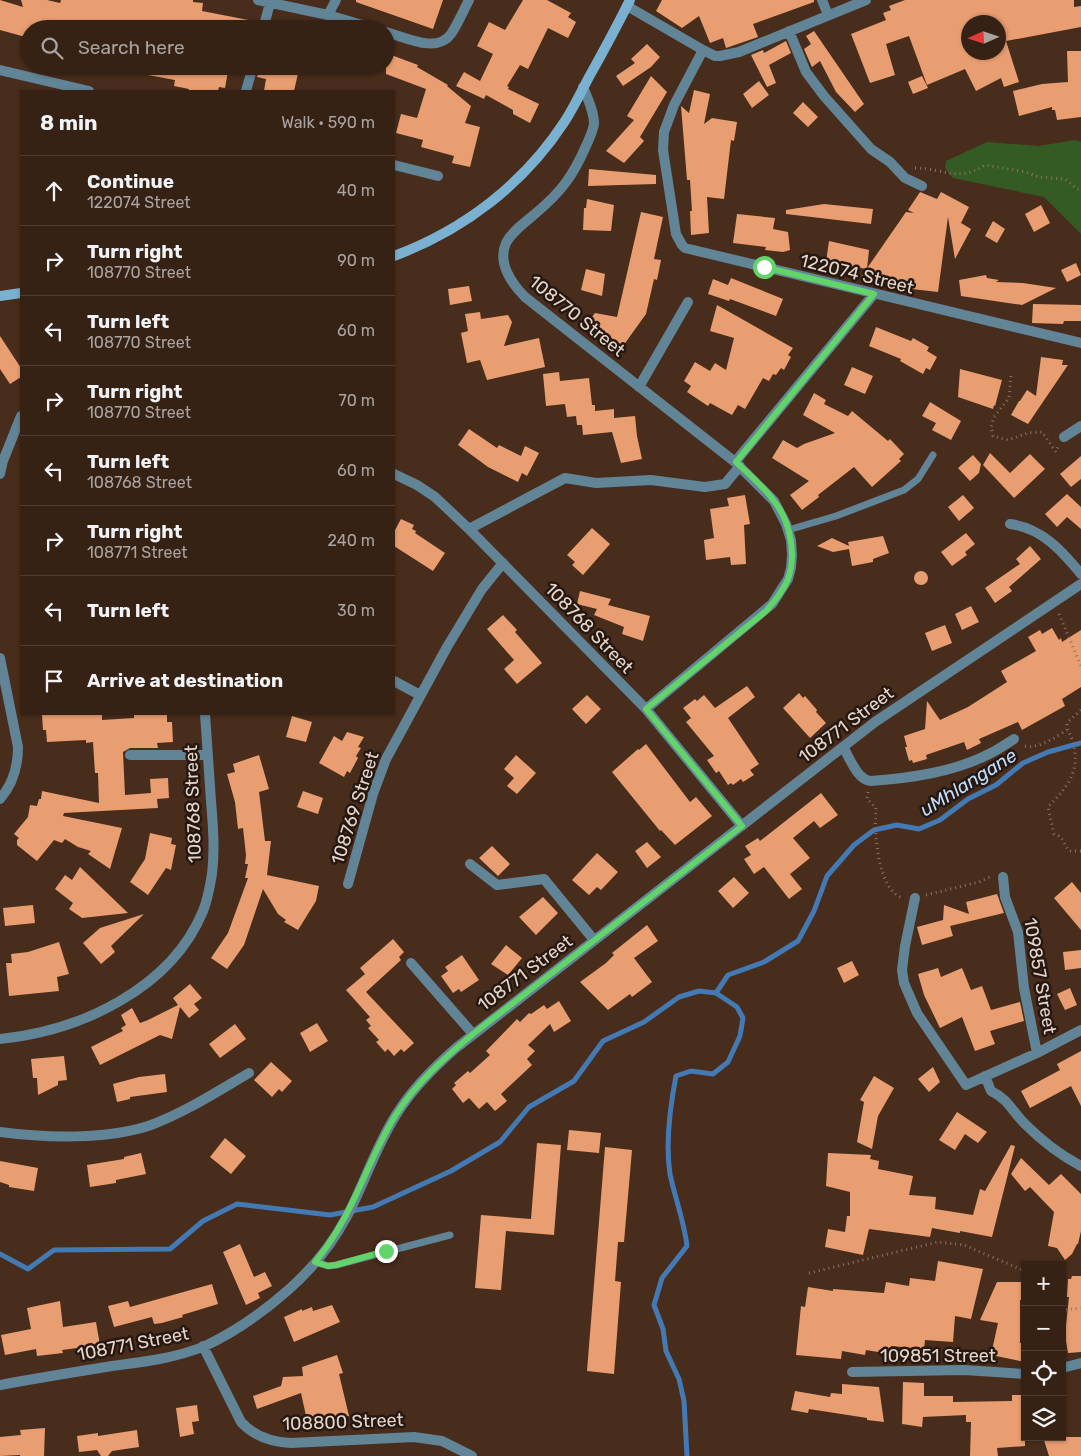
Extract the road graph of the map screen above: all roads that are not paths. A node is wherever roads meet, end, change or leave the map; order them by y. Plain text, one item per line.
1 (258, 0) edge
2 (336, 0) edge
3 (469, 0) edge
4 (822, 0) edge
5 (866, 0) edge
6 (270, 3) junction
7 (629, 3) edge
8 (328, 15) junction
9 (828, 15) junction
10 (265, 20) edge
11 (345, 20) edge
12 (789, 31) junction
13 (395, 35) edge
14 (703, 50) junction
15 (0, 70) edge
16 (20, 75) edge
17 (21, 75) edge
18 (250, 75) edge
19 (583, 87) junction
20 (85, 90) edge
21 (246, 90) edge
22 (395, 165) edge
23 (438, 176) dead end
24 (922, 186) dead end
25 (395, 256) edge
26 (20, 293) edge
27 (874, 294) junction
28 (0, 296) edge
29 (688, 302) dead end
30 (1081, 343) edge
31 (639, 387) junction
32 (20, 419) edge
33 (1081, 426) edge
34 (1064, 437) road end
35 (934, 455) dead end
36 (738, 464) junction
37 (0, 474) edge
38 (395, 474) edge
39 (1010, 524) dead end
40 (469, 529) junction
41 (788, 530) junction
42 (503, 563) junction
43 (1081, 574) edge
44 (1081, 584) edge
45 (0, 658) edge
46 (395, 682) edge
47 (420, 695) junction
48 (646, 709) junction
49 (205, 715) edge
50 (1014, 739) road end
51 (843, 747) junction
52 (130, 755) dead end
53 (208, 755) junction
54 (0, 799) edge
55 (742, 826) junction
56 (470, 864) dead end
57 (1003, 877) road end
58 (348, 884) dead end
59 (915, 898) road end
60 (594, 940) junction
61 (411, 962) dead end
62 (1081, 1030) edge
63 (473, 1034) junction
64 (0, 1039) edge
65 (1037, 1053) junction
66 (249, 1072) dead end
67 (985, 1076) junction
68 (0, 1132) edge
69 (1081, 1166) edge
70 (450, 1235) dead end
71 (315, 1262) junction
72 (203, 1346) junction
73 (1081, 1364) edge
74 (1066, 1367) edge
75 (852, 1372) dead end
76 (1021, 1374) edge
77 (0, 1384) edge
78 (472, 1456) edge

1 - 6 street
2 - 8 street
3 - 13 street
4 - 9 street
5 - 9 street
6 - 8 street
6 - 10 street
7 - 14 street
7 - 19 street
8 - 11 street
9 - 12 street
12 - 14 street
12 - 24 street
14 - 27 street, 122074 Street
15 - 16 street
17 - 20 street
18 - 21 street
19 - 25 street
19 - 31 street, 108770 Street
22 - 23 street
26 - 28 street
27 - 30 street, 122074 Street
27 - 36 street
29 - 31 street
31 - 36 street, 108770 Street
32 - 37 street
33 - 34 street
35 - 41 lane
36 - 40 street
36 - 41 street, 108770 Street
38 - 40 street, 108768 Street
39 - 43 street
40 - 42 street, 108768 Street
41 - 48 street, 108770 Street
42 - 47 street, 108769 Street
42 - 48 street, 108768 Street
44 - 51 street, 108771 Street
45 - 54 street
46 - 47 street
47 - 58 street, 108769 Street
48 - 55 street, 108768 Street
49 - 53 street, 108768 Street
50 - 51 street
51 - 55 street, 108771 Street
52 - 53 street
53 - 64 street, 108768 Street
55 - 60 street, 108771 Street
56 - 60 street
57 - 65 street, 109857 Street
59 - 67 street
60 - 63 street, 108771 Street
61 - 63 street
62 - 65 street
63 - 71 street, 108771 Street
65 - 67 street
66 - 68 street
67 - 69 street
70 - 71 lane
71 - 72 street, 108771 Street
72 - 77 street, 108771 Street
72 - 78 street, 108800 Street
73 - 74 street
75 - 76 street, 109851 Street

